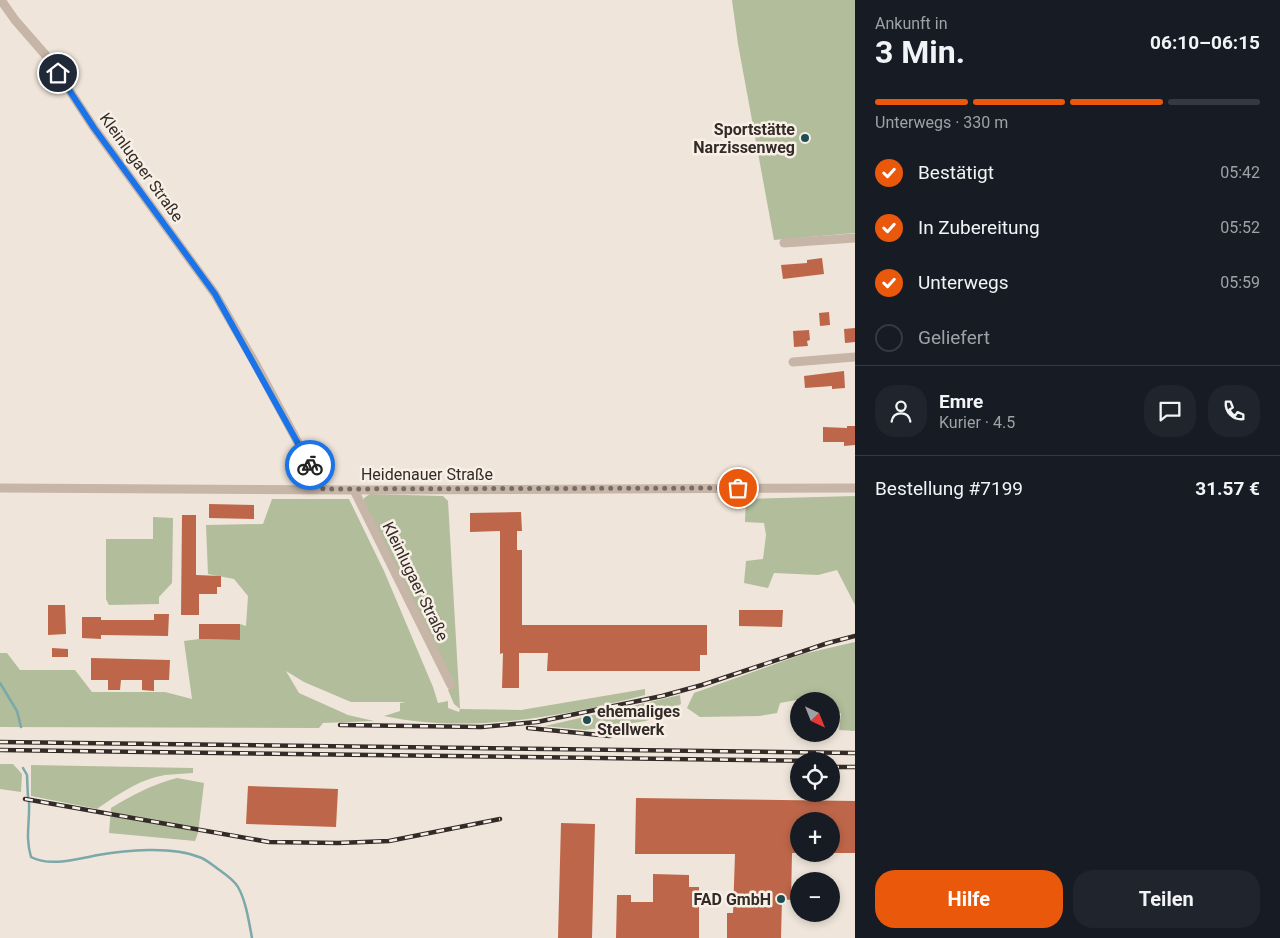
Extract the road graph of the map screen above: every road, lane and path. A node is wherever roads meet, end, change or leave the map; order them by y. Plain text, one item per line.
1 (1, 0) edge
2 (855, 238) edge
3 (784, 243) dead end
4 (855, 356) edge
5 (793, 362) dead end
6 (0, 488) edge
7 (855, 488) edge
8 (323, 489) junction
9 (354, 490) junction
10 (450, 685) dead end

1 - 8 street, Kleinlugaer Straße
2 - 3 street
4 - 5 street
6 - 8 street, Heidenauer Straße
7 - 9 street, Heidenauer Straße
8 - 9 street, Heidenauer Straße
9 - 10 street, Kleinlugaer Straße

